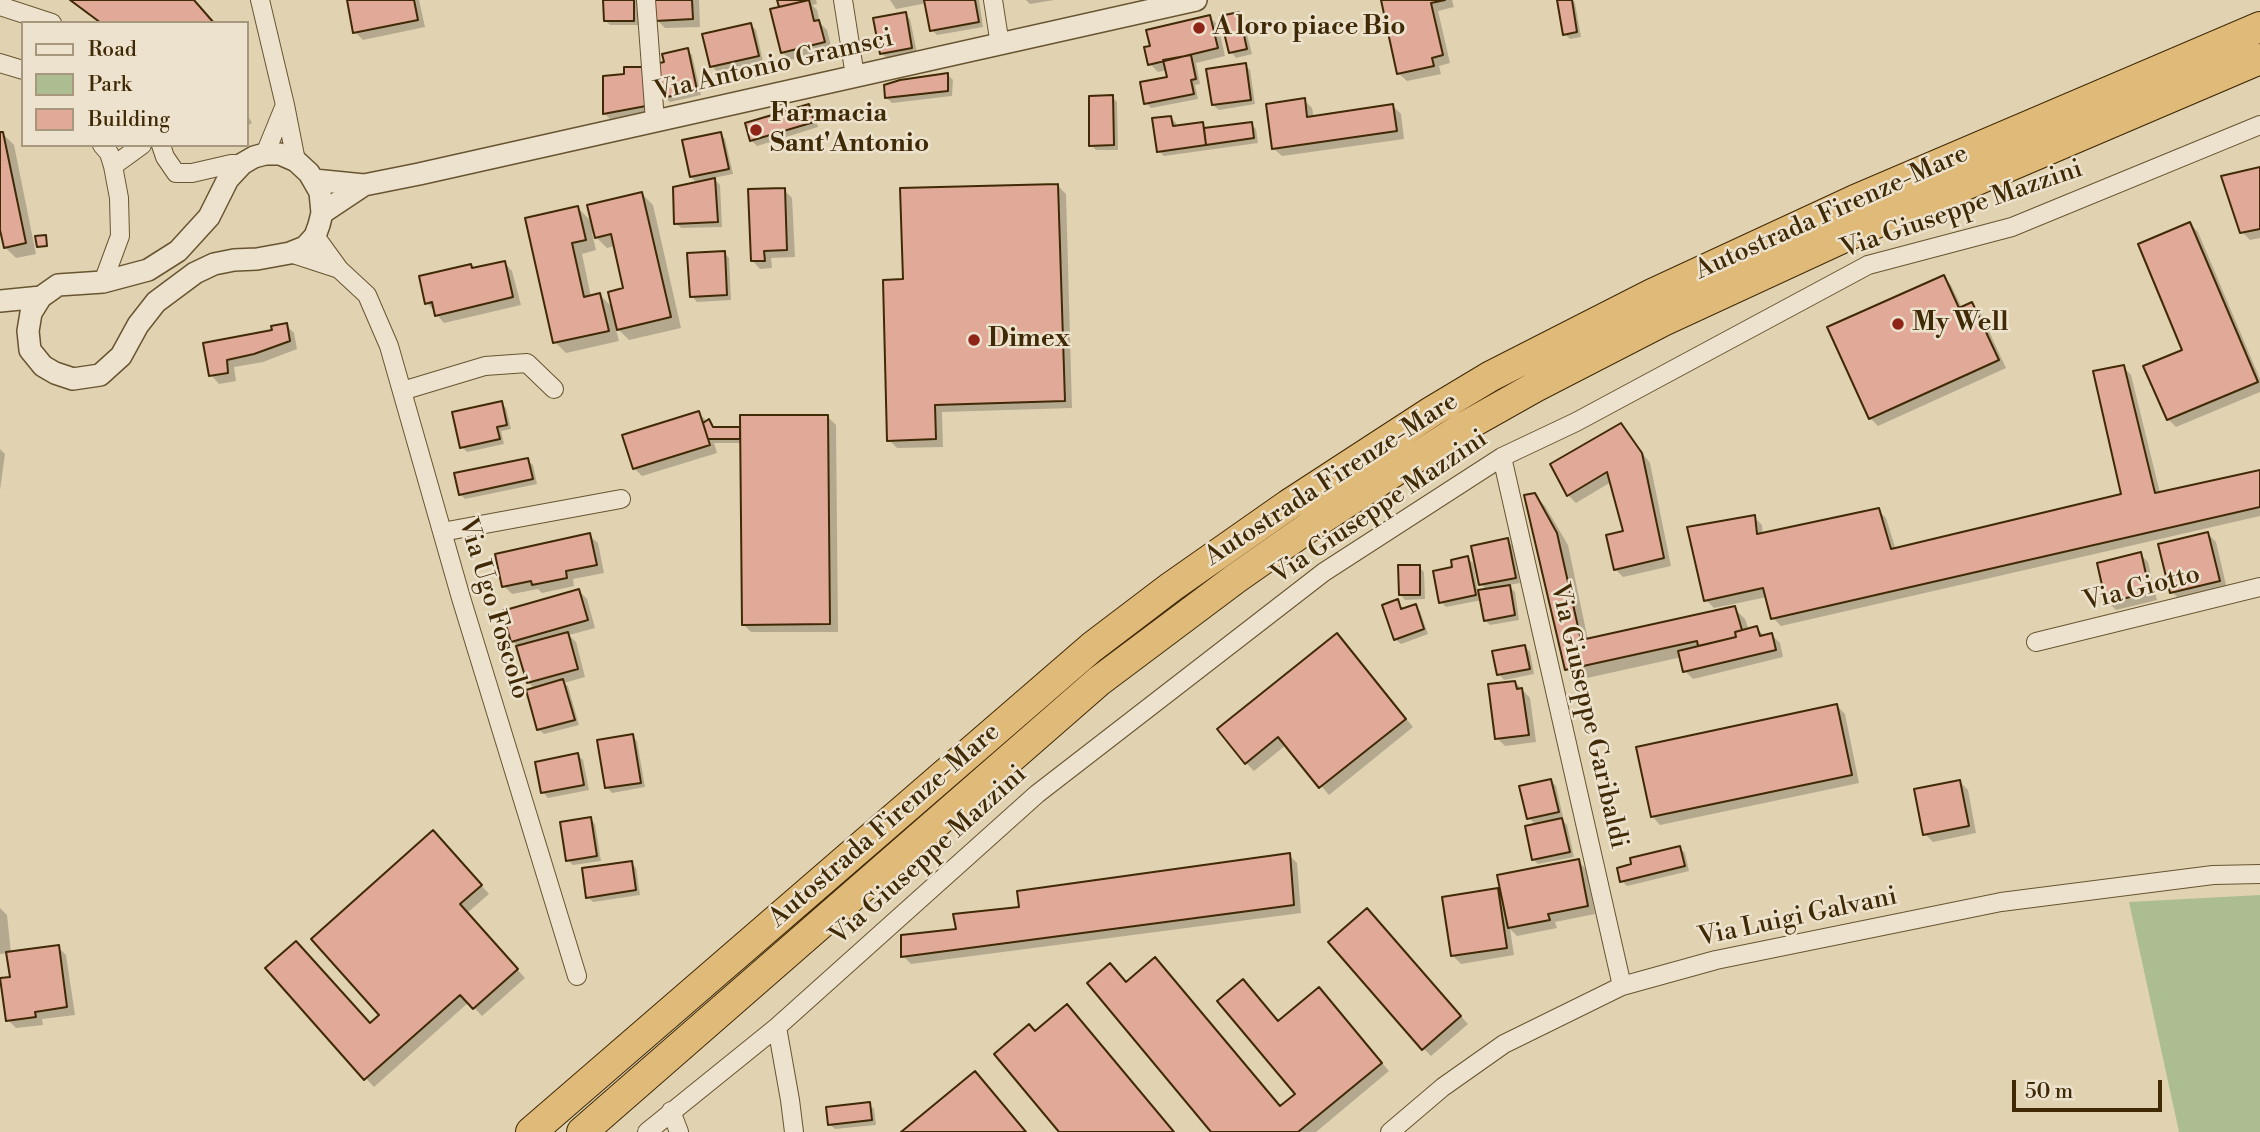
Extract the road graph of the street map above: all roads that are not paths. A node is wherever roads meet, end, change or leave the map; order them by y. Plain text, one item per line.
1 (260, 0) edge
2 (646, 0) edge
3 (843, 0) edge
4 (993, 0) edge
5 (1195, 0) edge
6 (0, 6) edge
7 (41, 21) edge
8 (2260, 27) edge
9 (1000, 45) junction
10 (2260, 59) edge
11 (0, 63) edge
12 (21, 66) edge
13 (855, 76) junction
14 (285, 105) junction
15 (655, 121) junction
16 (2260, 125) edge
17 (104, 147) edge
18 (139, 147) edge
19 (162, 147) edge
20 (265, 154) junction
21 (296, 161) junction
22 (242, 164) junction
23 (113, 166) junction
24 (314, 180) junction
25 (364, 185) junction
26 (322, 213) junction
27 (315, 236) junction
28 (290, 253) junction
29 (339, 269) junction
30 (103, 282) junction
31 (41, 297) junction
32 (0, 304) edge
33 (28, 331) junction
34 (554, 389) dead end
35 (402, 391) junction
36 (1502, 457) junction
37 (621, 499) dead end
38 (442, 533) junction
39 (2260, 587) edge
40 (2036, 642) dead end
41 (2260, 874) edge
42 (577, 976) dead end
43 (1622, 986) junction
44 (777, 1027) junction
45 (671, 1111) junction
46 (531, 1132) edge
47 (582, 1132) edge
48 (647, 1132) edge
49 (679, 1132) edge
50 (794, 1132) edge
51 (1390, 1132) edge

1 - 14 street
2 - 15 street
3 - 13 street
4 - 9 street
5 - 9 street, Via Antonio Gramsci
6 - 7 street
8 - 46 highway, Autostrada Firenze-Mare
9 - 13 street, Via Antonio Gramsci
10 - 47 highway, Autostrada Firenze-Mare
11 - 12 street
13 - 15 street, Via Antonio Gramsci
14 - 20 street
14 - 21 street
15 - 25 street, Via Antonio Gramsci
16 - 36 street, Via Giuseppe Mazzini
17 - 23 street
18 - 23 street
19 - 22 street
20 - 21 street
20 - 22 street
21 - 24 street
22 - 30 street
23 - 30 street
24 - 25 street, Via Antonio Gramsci
24 - 26 street
25 - 26 street, Via Antonio Gramsci
26 - 27 street
27 - 28 street
27 - 29 street, Via Ugo Foscolo
28 - 29 street, Via Ugo Foscolo
28 - 33 street
29 - 35 street, Via Ugo Foscolo
30 - 31 street
31 - 32 street
31 - 33 street
32 - 33 street
34 - 35 street
35 - 38 street, Via Ugo Foscolo
36 - 43 street, Via Giuseppe Garibaldi
36 - 44 street, Via Giuseppe Mazzini
37 - 38 street
38 - 42 street, Via Ugo Foscolo
39 - 40 street, Via Giotto
41 - 43 street, Via Luigi Galvani
43 - 51 street, Via Luigi Galvani
44 - 45 street, Via Giuseppe Mazzini
44 - 50 street
45 - 48 street, Via Giuseppe Mazzini
45 - 49 street

